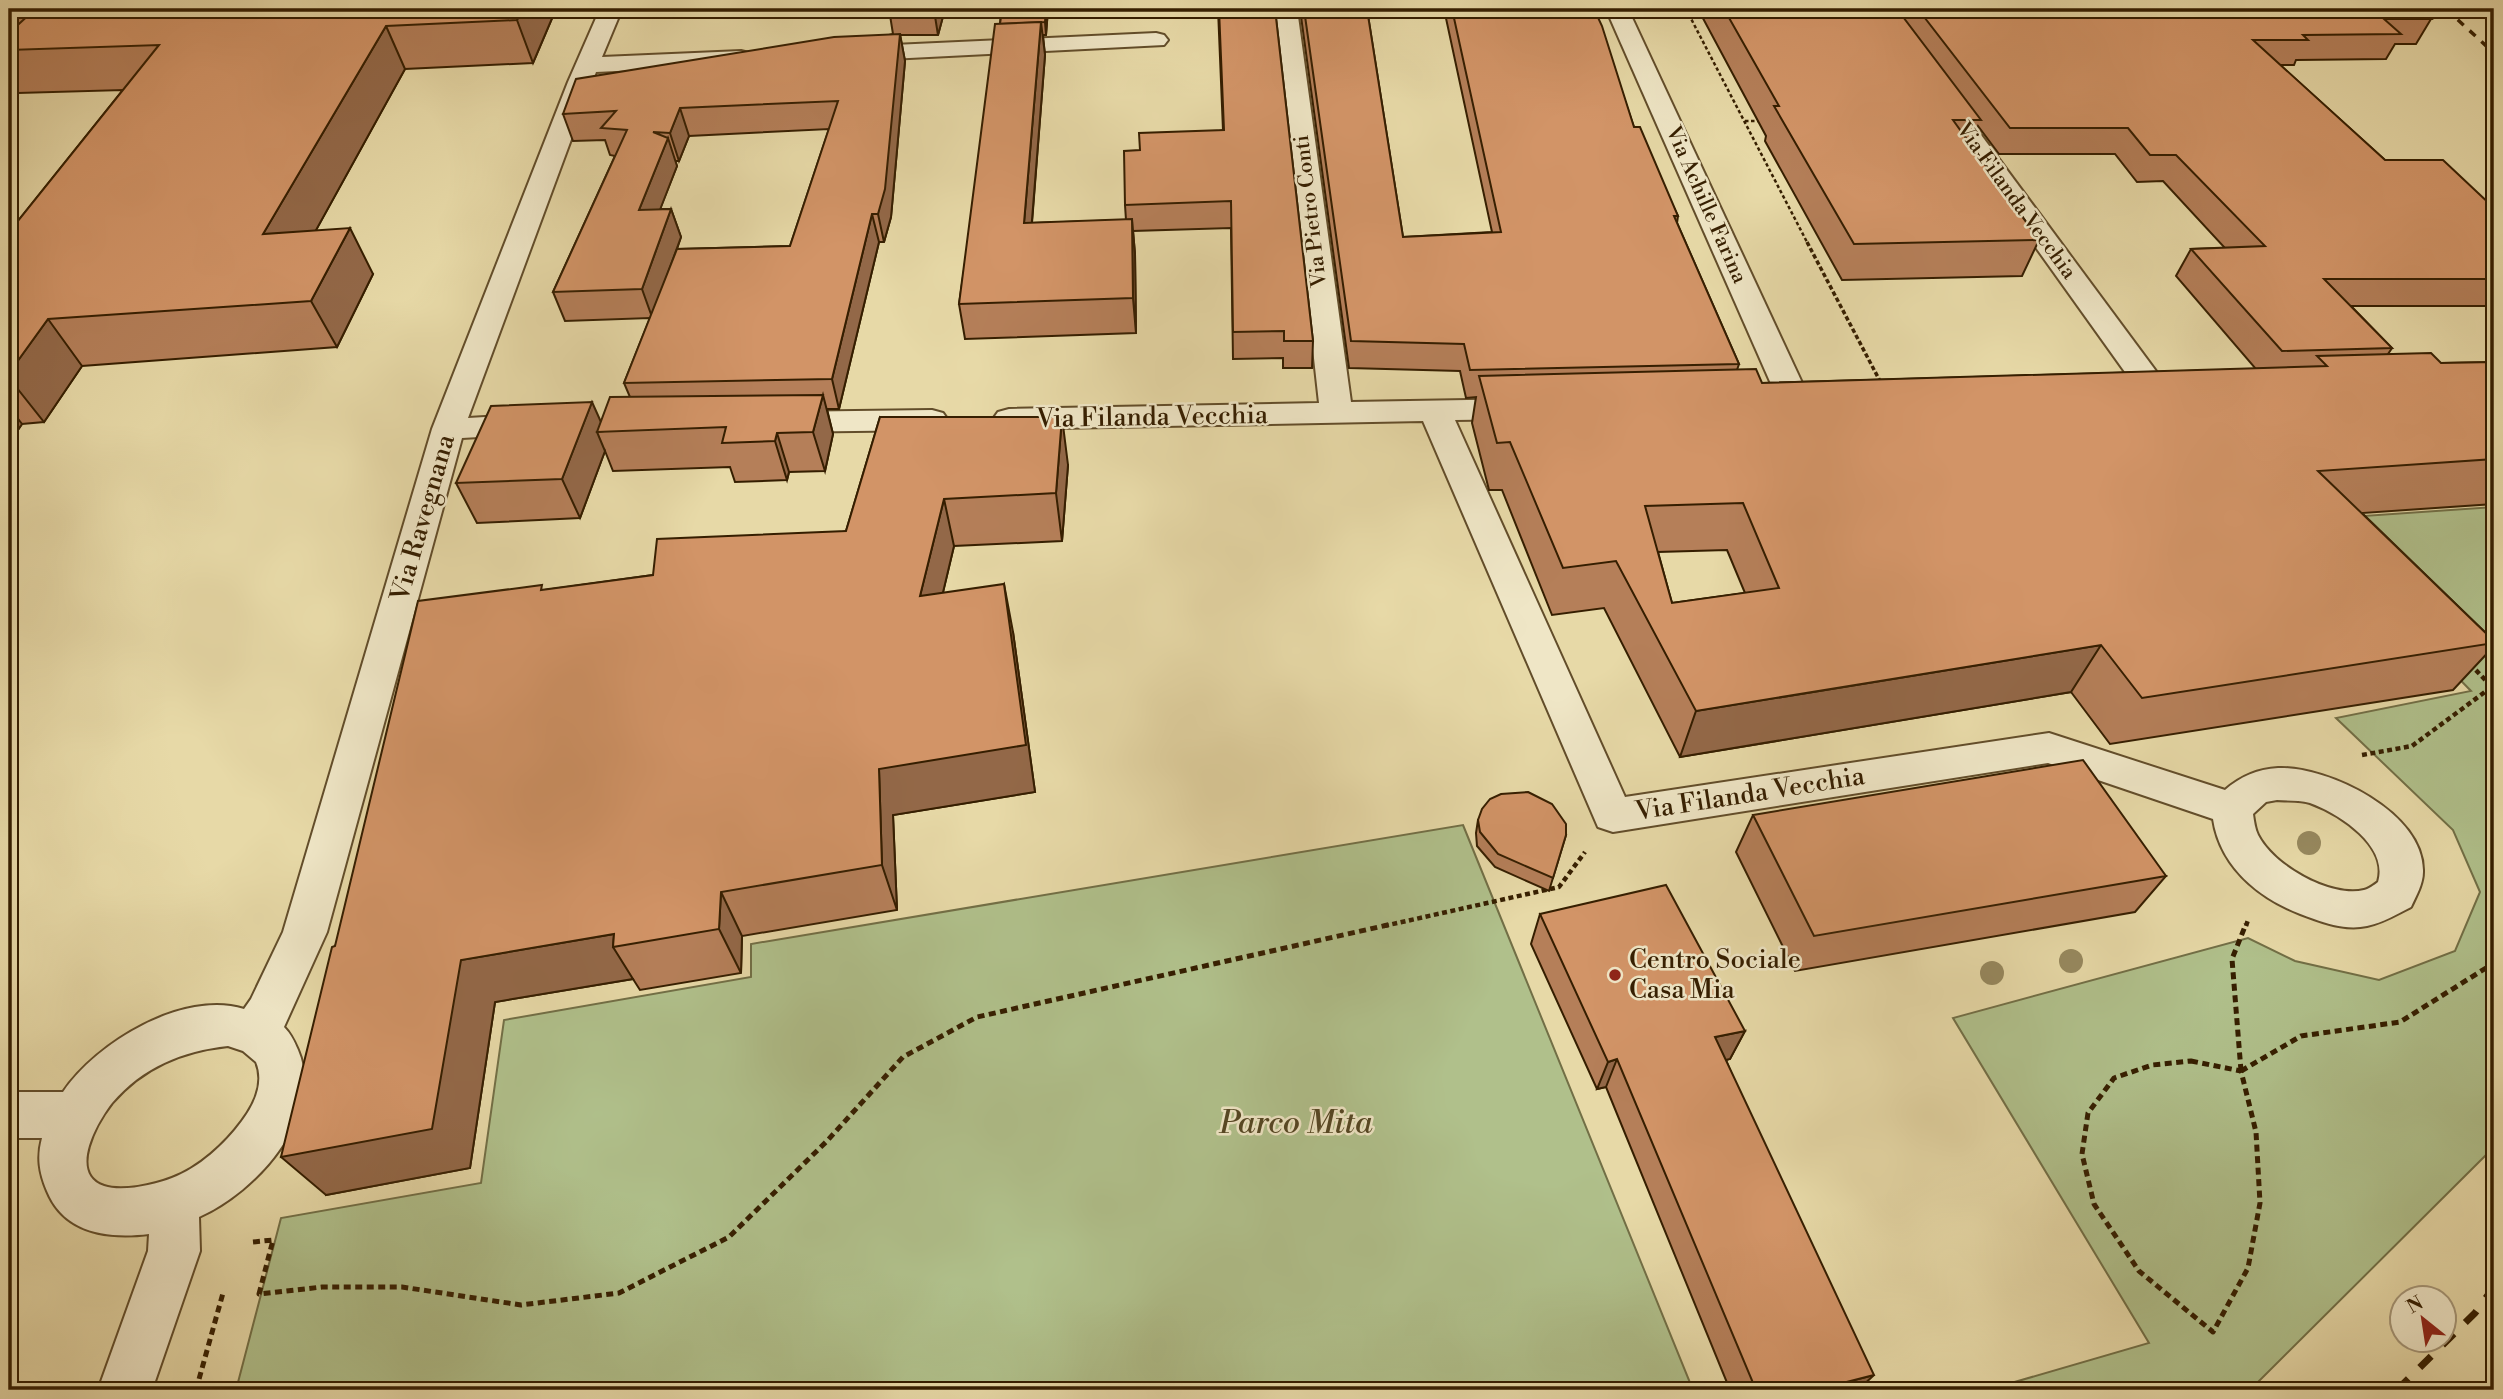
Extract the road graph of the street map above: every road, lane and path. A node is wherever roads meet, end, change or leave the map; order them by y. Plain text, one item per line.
1 (611, 9) edge
2 (1286, 9) edge
3 (1617, 9) edge
4 (1686, 9) edge
5 (1156, 40) dead end
6 (822, 55) edge
7 (766, 57) edge
8 (587, 65) junction
9 (1924, 74) edge
10 (1745, 121) junction
11 (1772, 121) edge
12 (2156, 393) junction
13 (2190, 393) edge
14 (2116, 394) edge
15 (1890, 400) joint
16 (1559, 408) edge
17 (1435, 411) junction
18 (1336, 414) junction
19 (746, 422) edge
20 (565, 424) edge
21 (449, 429) junction
22 (2465, 659) edge
23 (2494, 687) edge
24 (2309, 787) junction
25 (2231, 809) junction
26 (1613, 815) junction
27 (2267, 876) junction
28 (2494, 963) edge
29 (254, 1033) junction
30 (2241, 1071) junction
31 (9, 1115) edge
32 (75, 1115) junction
33 (174, 1203) junction
34 (253, 1242) dead end
35 (226, 1283) dead end
36 (125, 1390) edge
37 (196, 1390) edge

1 - 8 street, Via Ravegnana
2 - 18 street, Via Pietro Conti
3 - 15 street, Via Achille Farina
4 - 10 path
5 - 6 street
7 - 8 street
8 - 21 street, Via Ravegnana
9 - 12 street, Via Filanda Vecchia
10 - 11 path
10 - 15 path
12 - 13 street
12 - 14 street
16 - 17 street, Via Filanda Vecchia
17 - 18 street, Via Filanda Vecchia
17 - 26 street, Via Filanda Vecchia
18 - 19 street, Via Filanda Vecchia
20 - 21 street
21 - 29 street, Via Ravegnana
22 - 23 path
23 - 24 path
24 - 25 street
24 - 27 street
25 - 26 street, Via Filanda Vecchia
25 - 27 street
26 - 34 path
27 - 30 path
28 - 30 path
29 - 32 street
29 - 33 street
30 - 30 path
31 - 32 street
32 - 33 street
33 - 36 street
35 - 37 path

